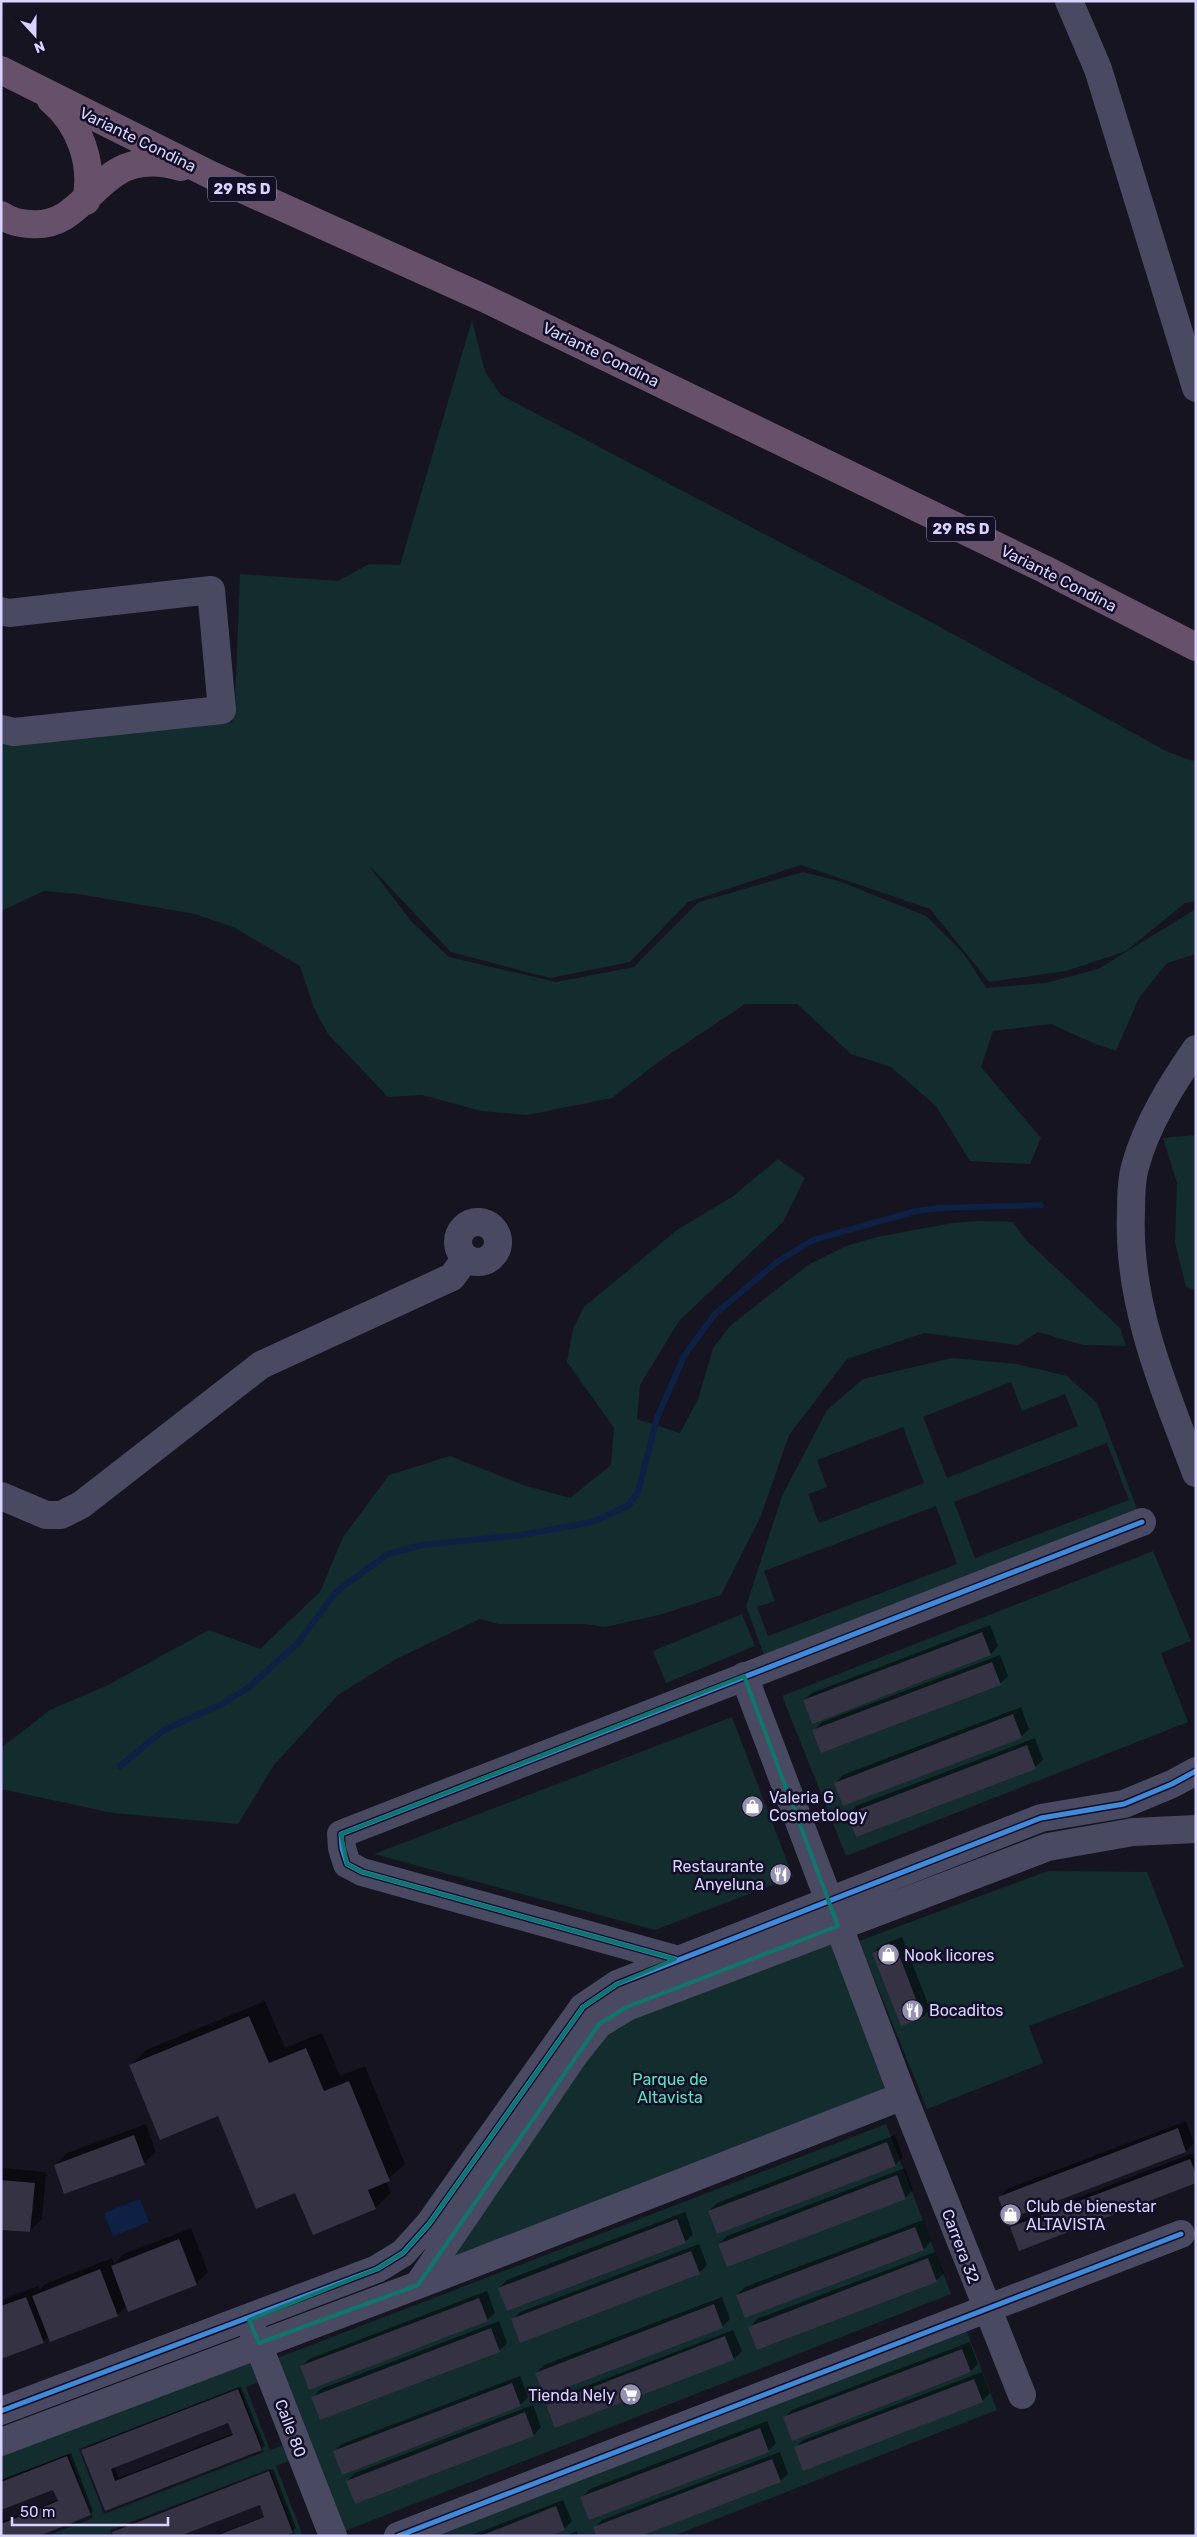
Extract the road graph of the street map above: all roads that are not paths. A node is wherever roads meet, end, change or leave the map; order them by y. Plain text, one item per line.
1 (1069, 1) edge
2 (1, 70) edge
3 (38, 90) junction
4 (211, 175) junction
5 (86, 201) junction
6 (1, 215) edge
7 (1196, 388) edge
8 (1, 611) edge
9 (1196, 648) edge
10 (1, 729) edge
11 (1196, 1048) edge
12 (466, 1258) dead end
13 (1196, 1473) edge
14 (1, 1496) edge
15 (1142, 1522) dead end
16 (756, 1671) junction
17 (1196, 1771) edge
18 (1196, 1829) edge
19 (828, 1900) junction
20 (838, 1926) junction
21 (675, 1959) junction
22 (903, 2096) junction
23 (1181, 2234) dead end
24 (418, 2285) junction
25 (986, 2309) junction
26 (254, 2332) junction
27 (1022, 2395) dead end
28 (1, 2412) edge
29 (1, 2442) edge
30 (333, 2536) edge
31 (398, 2536) edge

1 - 7 street
2 - 3 highway, Variante Condina / 29 RS D
3 - 4 highway, Variante Condina / 29 RS D
3 - 5 highway
4 - 5 highway
4 - 9 highway, Variante Condina / 29 RS D
5 - 6 highway
8 - 10 street
11 - 13 street
12 - 14 street
15 - 16 street
16 - 19 street, Carrera 32
16 - 21 street
17 - 19 street
18 - 20 street
19 - 20 street, Carrera 32
19 - 21 street
20 - 22 street, Carrera 32
20 - 24 street
21 - 26 street
22 - 24 street
22 - 25 street, Carrera 32
23 - 25 street
24 - 26 street
25 - 27 street, Carrera 32
25 - 31 street
26 - 28 street
26 - 29 street
26 - 30 street, Calle 80

